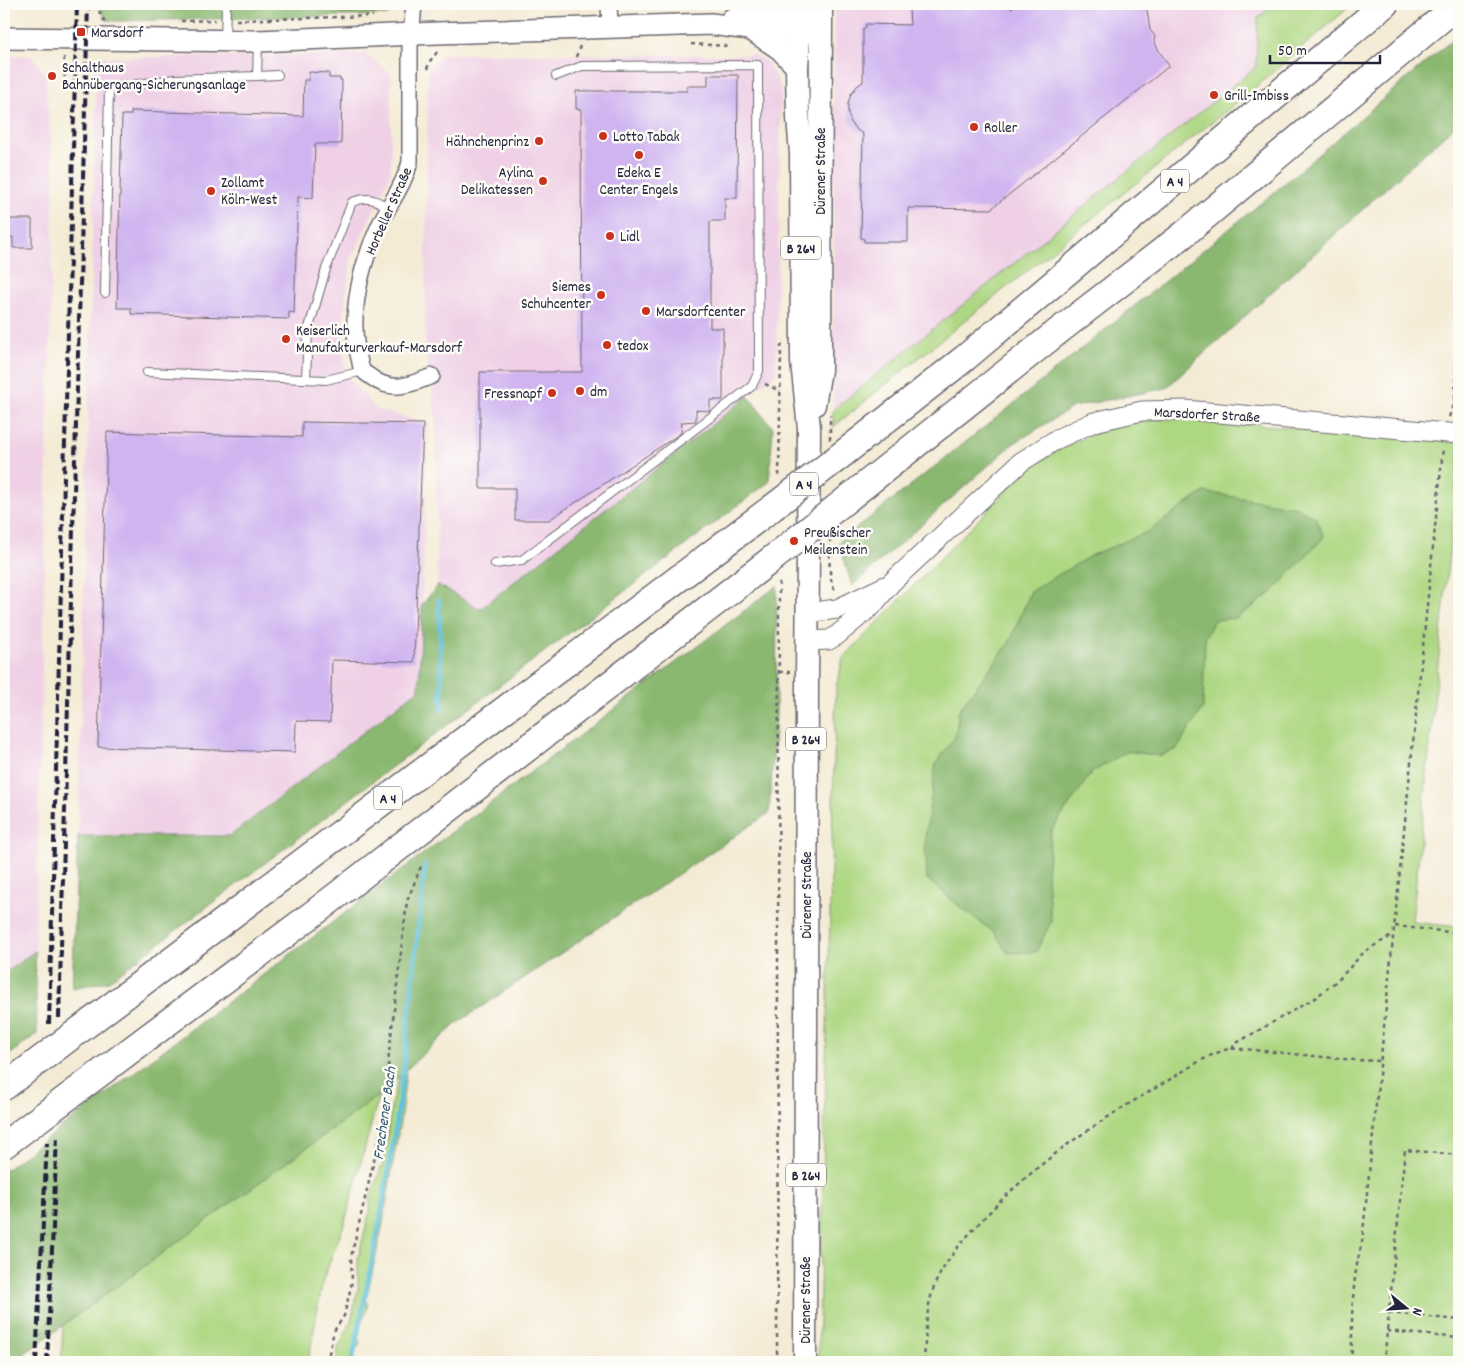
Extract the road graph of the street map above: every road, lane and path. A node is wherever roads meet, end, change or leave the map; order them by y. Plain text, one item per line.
1 (97, 4) edge
2 (414, 4) edge
3 (609, 4) edge
4 (772, 4) edge
5 (1385, 4) edge
6 (1459, 4) edge
7 (226, 8) dead end
8 (376, 16) dead end
9 (811, 17) edge
10 (226, 20) junction
11 (179, 21) dead end
12 (104, 22) dead end
13 (749, 22) junction
14 (610, 27) junction
15 (584, 28) junction
16 (411, 34) junction
17 (4, 38) edge
18 (63, 40) junction
19 (225, 41) junction
20 (258, 41) junction
21 (682, 44) dead end
22 (731, 46) dead end
23 (442, 47) dead end
24 (797, 67) junction
25 (576, 68) junction
26 (427, 69) dead end
27 (278, 75) dead end
28 (257, 76) junction
29 (556, 76) dead end
30 (66, 88) dead end
31 (389, 207) junction
32 (1459, 219) edge
33 (105, 293) dead end
34 (784, 340) dead end
35 (363, 371) junction
36 (146, 372) dead end
37 (432, 376) dead end
38 (306, 379) junction
39 (755, 379) junction
40 (780, 391) junction
41 (1459, 393) edge
42 (1456, 399) junction
43 (809, 428) junction
44 (1451, 428) edge
45 (780, 483) dead end
46 (495, 564) dead end
47 (775, 566) junction
48 (892, 582) junction
49 (807, 612) junction
50 (807, 641) junction
51 (422, 864) dead end
52 (1395, 926) junction
53 (1459, 933) edge
54 (1393, 935) junction
55 (1232, 1049) junction
56 (1380, 1061) junction
57 (4, 1087) edge
58 (4, 1145) edge
59 (1459, 1155) edge
60 (1389, 1313) junction
61 (1459, 1320) edge
62 (1387, 1330) junction
63 (1459, 1338) edge
64 (327, 1362) edge
65 (777, 1362) edge
66 (805, 1362) edge
67 (924, 1362) edge
68 (1351, 1362) edge
69 (1384, 1362) edge

1 - 12 path
2 - 16 street, Horbeller Straße
3 - 14 street
4 - 13 main road
5 - 57 highway, A 4, bridge
6 - 47 highway, A 4, bridge
7 - 10 lane
8 - 10 path
9 - 13 main road
9 - 24 main road, Dürener Straße / B 264
9 - 43 main road, Dürener Straße / B 264
10 - 11 path
10 - 19 lane
13 - 14 main road
13 - 24 main road
14 - 15 main road
15 - 16 main road
15 - 25 path
16 - 20 main road
16 - 31 street, Horbeller Straße
17 - 18 main road
18 - 19 main road
18 - 30 path
19 - 20 main road
20 - 28 lane
21 - 22 path
23 - 26 path
24 - 43 main road, Dürener Straße / B 264
25 - 29 lane
25 - 39 lane
27 - 28 lane
28 - 33 lane
31 - 35 street, Horbeller Straße
31 - 38 lane
32 - 42 path
34 - 40 path
35 - 37 street
35 - 38 lane
36 - 38 lane
39 - 40 path
39 - 46 lane
40 - 45 path
41 - 42 path
42 - 44 path
43 - 49 main road, Dürener Straße / B 264
44 - 48 street, Marsdorfer Straße
44 - 52 path
47 - 58 highway, A 4
47 - 65 path
48 - 49 street, Marsdorfer Straße
48 - 50 street, Marsdorfer Straße
49 - 50 main road, Dürener Straße / B 264
50 - 66 main road, Dürener Straße / B 264
51 - 64 path
52 - 53 path
52 - 54 path
54 - 55 path
54 - 56 path
55 - 56 path
55 - 67 path
56 - 68 path
59 - 60 path
60 - 61 path
60 - 62 path
62 - 63 path
62 - 69 path

